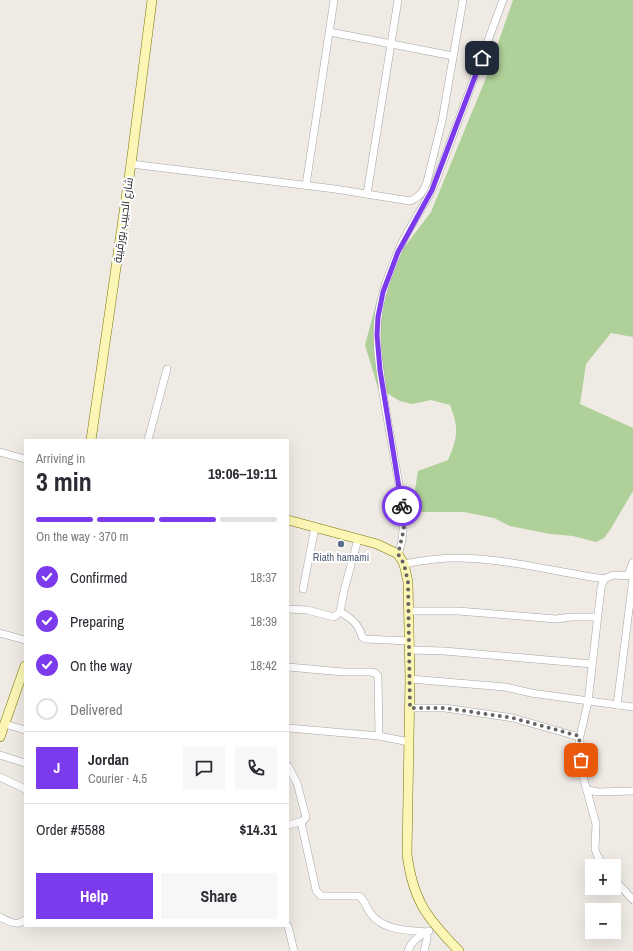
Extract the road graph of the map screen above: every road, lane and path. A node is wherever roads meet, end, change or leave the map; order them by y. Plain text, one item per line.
1 (152, 0) edge
2 (334, 0) edge
3 (398, 0) edge
4 (463, 0) edge
5 (503, 0) edge
6 (330, 32) junction
7 (391, 44) junction
8 (453, 56) junction
9 (131, 164) junction
10 (306, 185) junction
11 (367, 194) junction
12 (167, 369) dead end
13 (91, 439) edge
14 (148, 439) edge
15 (0, 452) edge
16 (24, 458) edge
17 (289, 520) edge
18 (314, 527) junction
19 (358, 539) junction
20 (398, 554) junction
21 (633, 562) edge
22 (404, 564) junction
23 (631, 576) edge
24 (604, 579) junction
25 (303, 589) dead end
26 (289, 609) edge
27 (409, 611) junction
28 (340, 612) junction
29 (597, 618) junction
30 (0, 633) edge
31 (24, 640) edge
32 (410, 646) junction
33 (592, 664) junction
34 (289, 668) edge
35 (24, 669) edge
36 (410, 679) junction
37 (588, 702) junction
38 (616, 705) junction
39 (633, 707) edge
40 (410, 708) junction
41 (5, 724) junction
42 (289, 728) edge
43 (24, 730) edge
44 (379, 736) junction
45 (579, 736) junction
46 (0, 737) edge
47 (409, 742) junction
48 (0, 756) edge
49 (24, 763) edge
50 (289, 768) edge
51 (0, 777) edge
52 (24, 789) edge
53 (587, 790) junction
54 (633, 791) edge
55 (301, 822) junction
56 (289, 825) edge
57 (599, 859) edge
58 (621, 887) edge
59 (633, 900) edge
60 (0, 917) edge
61 (24, 921) edge
62 (288, 927) edge
63 (435, 927) junction
64 (427, 932) junction
65 (294, 951) edge
66 (408, 951) edge
67 (424, 951) edge
68 (459, 951) edge

1 - 9 main road, شارع الحبيب بورقيبة
2 - 6 street
3 - 7 street
4 - 8 street
5 - 20 street
6 - 7 street
6 - 10 street
7 - 8 street
7 - 11 street
8 - 11 street
9 - 10 street
9 - 13 main road, شارع الحبيب بورقيبة
10 - 11 street
12 - 14 street
15 - 16 street
17 - 18 main road
18 - 19 main road
18 - 25 street
19 - 20 main road
19 - 28 street
20 - 22 main road
21 - 23 street
22 - 24 street
22 - 27 main road
23 - 24 street
23 - 38 street
24 - 29 street
26 - 28 street
27 - 29 street
27 - 32 main road
28 - 32 street
29 - 33 street
30 - 31 street
32 - 33 street
32 - 36 main road
33 - 37 street
34 - 44 street
35 - 41 main road
36 - 37 street
36 - 40 main road
37 - 38 street
37 - 45 street
38 - 39 street
40 - 45 street
40 - 47 main road
41 - 43 street
41 - 46 main road
42 - 44 street
44 - 47 street
45 - 53 street
47 - 63 main road
48 - 49 street
50 - 55 street
51 - 52 street
53 - 54 street
53 - 57 street
55 - 56 street
55 - 64 street
58 - 59 street
60 - 61 street
62 - 65 street
63 - 64 street
63 - 68 main road
64 - 66 street
64 - 67 street

